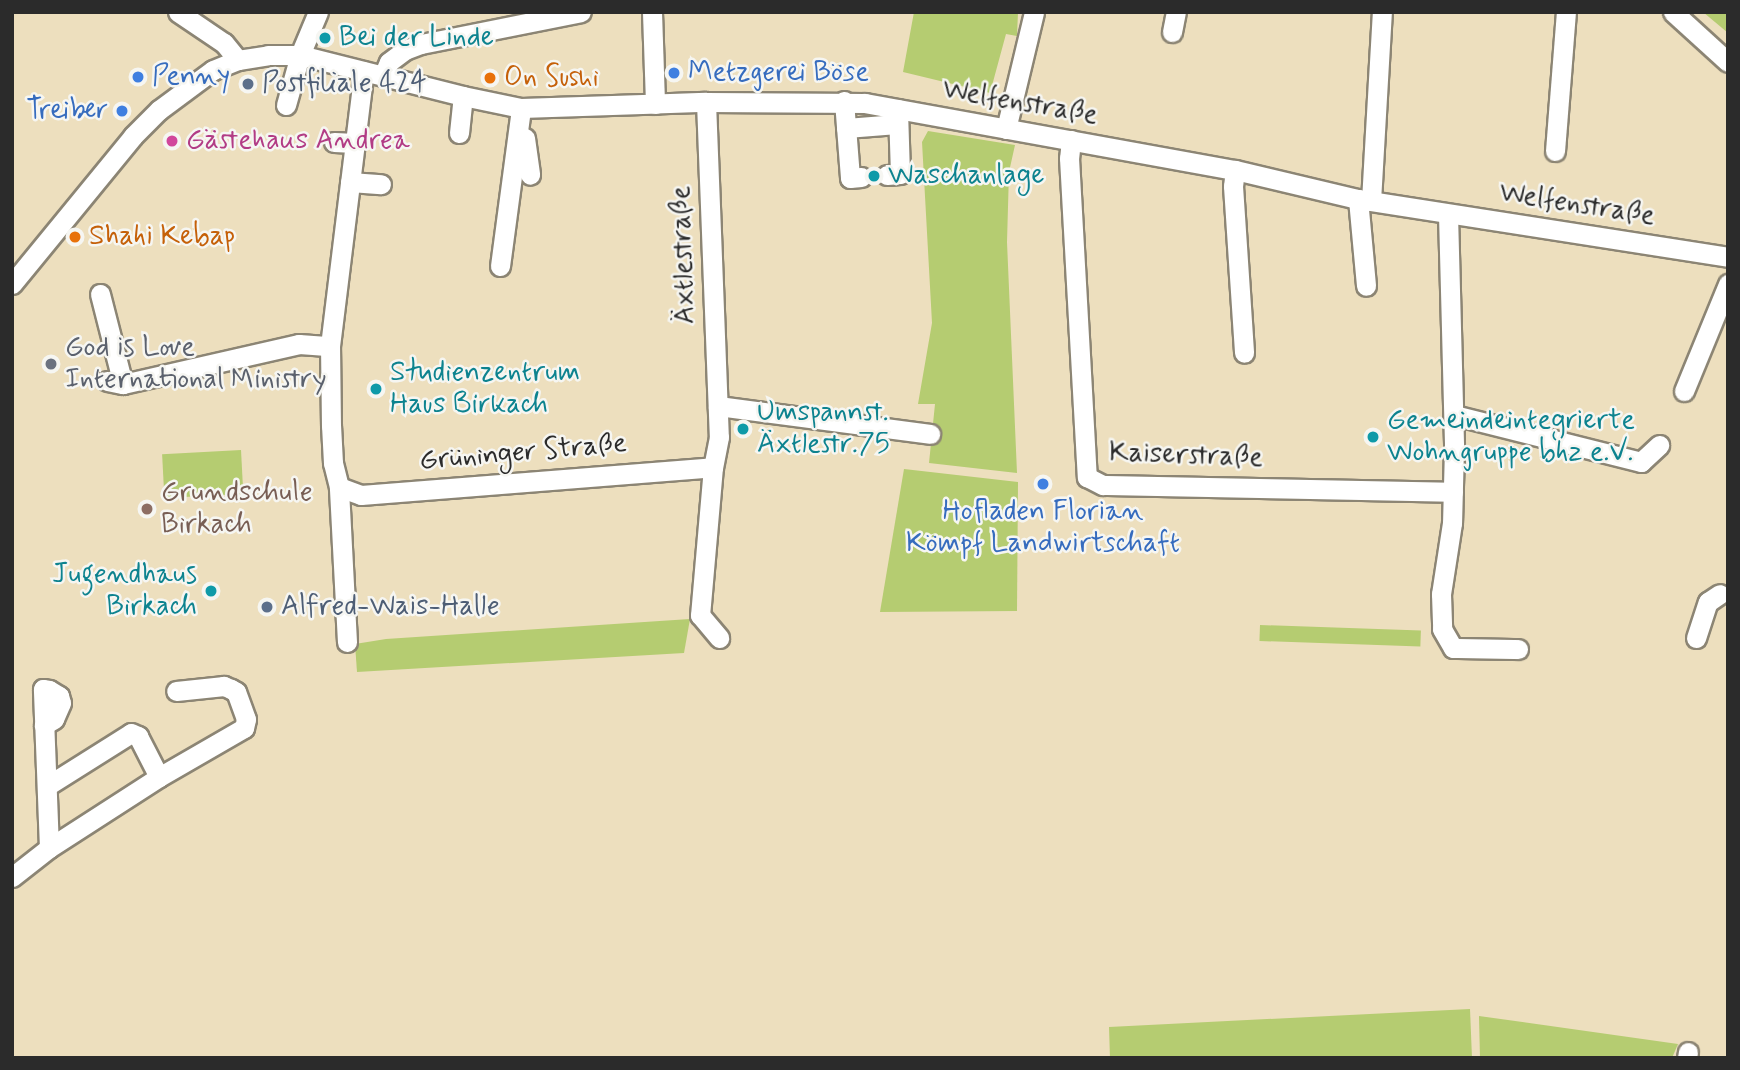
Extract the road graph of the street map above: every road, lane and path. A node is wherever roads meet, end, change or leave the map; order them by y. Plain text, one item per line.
1 (178, 12) edge
2 (318, 12) edge
3 (581, 12) edge
4 (652, 12) edge
5 (1034, 12) edge
6 (1176, 12) edge
7 (1382, 12) edge
8 (1566, 12) edge
9 (1673, 12) edge
10 (1172, 32) dead end
11 (300, 55) junction
12 (238, 60) junction
13 (1728, 62) edge
14 (364, 71) junction
15 (383, 76) junction
16 (463, 96) junction
17 (706, 102) junction
18 (844, 102) junction
19 (655, 104) junction
20 (286, 105) dead end
21 (521, 108) junction
22 (898, 123) junction
23 (1006, 129) junction
24 (459, 133) dead end
25 (846, 135) junction
26 (1071, 140) junction
27 (334, 142) dead end
28 (355, 143) junction
29 (1555, 151) dead end
30 (1235, 170) junction
31 (530, 175) dead end
32 (887, 175) dead end
33 (861, 177) dead end
34 (350, 182) junction
35 (382, 184) dead end
36 (1364, 200) junction
37 (1448, 214) junction
38 (1728, 257) edge
39 (500, 267) dead end
40 (12, 284) edge
41 (1728, 284) edge
42 (1366, 286) dead end
43 (100, 294) dead end
44 (330, 346) junction
45 (1244, 353) dead end
46 (1684, 391) dead end
47 (718, 406) junction
48 (1454, 415) junction
49 (930, 434) dead end
50 (1659, 445) dead end
51 (713, 467) junction
52 (339, 487) junction
53 (1453, 492) junction
54 (1728, 575) edge
55 (1724, 599) edge
56 (719, 638) dead end
57 (1696, 638) dead end
58 (347, 642) dead end
59 (1518, 649) dead end
60 (176, 691) dead end
61 (44, 725) dead end
62 (159, 776) junction
63 (47, 786) junction
64 (49, 848) junction
65 (12, 877) edge

1 - 12 street
2 - 11 street
3 - 15 street
4 - 19 street
5 - 23 street
6 - 10 street
7 - 36 street
8 - 29 street
9 - 13 street
11 - 12 street, Welfenstraße
11 - 14 street, Welfenstraße
11 - 20 street
12 - 40 street
14 - 15 street, Welfenstraße
14 - 28 street
15 - 16 street, Welfenstraße
16 - 21 street, Welfenstraße
16 - 24 street
17 - 18 street, Welfenstraße
17 - 19 street, Welfenstraße
17 - 47 street, Äxtlestraße
18 - 22 street, Welfenstraße
18 - 25 street
19 - 21 street, Welfenstraße
21 - 31 street
21 - 39 street
22 - 23 street, Welfenstraße
22 - 25 street
22 - 32 street
23 - 26 street, Welfenstraße
25 - 33 street
26 - 30 street, Welfenstraße
26 - 53 street, Kaiserstraße
27 - 28 street
28 - 34 street
30 - 36 street, Welfenstraße
30 - 45 street
34 - 35 street
34 - 44 street
36 - 37 street, Welfenstraße
36 - 42 street
37 - 38 street, Welfenstraße
37 - 48 street
41 - 46 street
43 - 44 street
44 - 52 street
47 - 49 street
47 - 51 street, Äxtlestraße
48 - 50 street
48 - 53 street
51 - 52 street, Grüninger Straße
51 - 56 street, Äxtlestraße
52 - 58 street
53 - 59 street
54 - 55 street
55 - 57 street
60 - 62 street
61 - 63 street
62 - 63 street
62 - 64 street
63 - 64 street
64 - 65 street

